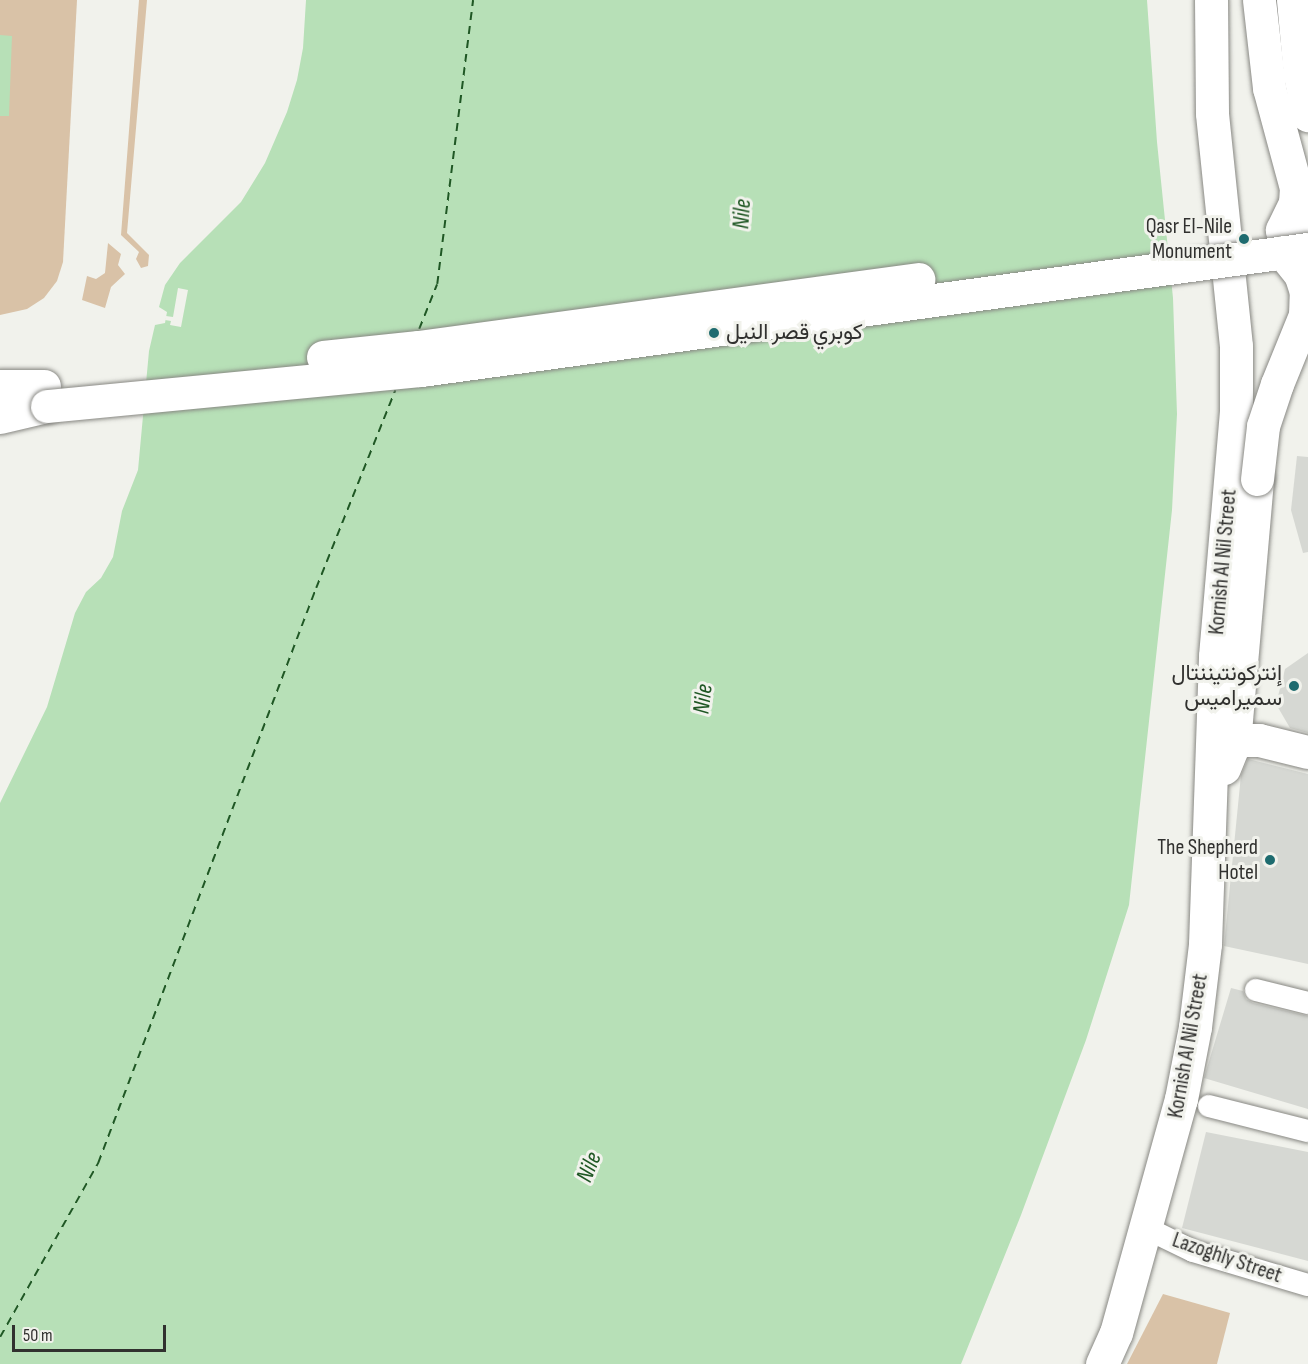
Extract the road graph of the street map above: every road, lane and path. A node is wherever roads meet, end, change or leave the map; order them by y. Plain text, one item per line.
1 (1211, 0) edge
2 (1259, 0) edge
3 (1293, 0) edge
4 (1308, 115) edge
5 (1295, 239) edge
6 (0, 386) edge
7 (45, 396) junction
8 (0, 417) edge
9 (1234, 743) junction
10 (1308, 752) edge
11 (1210, 819) junction
12 (1256, 990) dead end
13 (1308, 1003) edge
14 (1209, 1106) dead end
15 (1308, 1131) edge
16 (1146, 1228) junction
17 (1308, 1285) edge
18 (1102, 1364) edge

1 - 11 main road, Kornish Al Nil Street
2 - 5 main road
3 - 4 main road
5 - 7 main road, bridge
5 - 9 main road, bridge
6 - 7 main road
7 - 8 main road
9 - 10 main road
9 - 11 main road
11 - 16 main road, Kornish Al Nil Street
12 - 13 street
14 - 15 street
16 - 17 street, Lazoghly Street
16 - 18 main road, Kornish Al Nil Street

